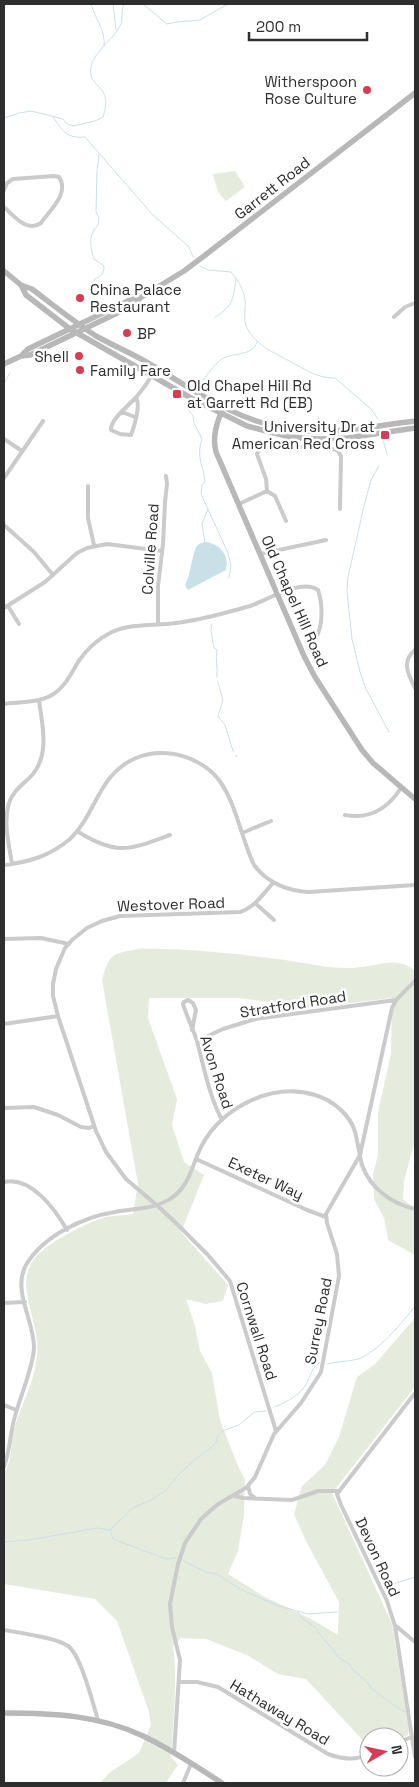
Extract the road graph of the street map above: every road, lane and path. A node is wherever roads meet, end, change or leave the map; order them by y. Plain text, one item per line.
1 (415, 93) edge
2 (4, 190) edge
3 (4, 207) edge
4 (4, 271) edge
5 (21, 285) junction
6 (140, 298) junction
7 (415, 303) edge
8 (394, 317) dead end
9 (80, 324) junction
10 (70, 329) junction
11 (86, 329) junction
12 (76, 333) junction
13 (21, 356) junction
14 (4, 364) edge
15 (152, 374) junction
16 (136, 398) junction
17 (222, 411) junction
18 (122, 412) junction
19 (135, 417) junction
20 (415, 420) edge
21 (43, 421) dead end
22 (415, 428) edge
23 (4, 439) edge
24 (22, 451) junction
25 (166, 476) dead end
26 (4, 478) edge
27 (88, 486) dead end
28 (268, 491) junction
29 (239, 504) junction
30 (340, 509) dead end
31 (286, 521) dead end
32 (4, 525) edge
33 (326, 540) dead end
34 (94, 546) junction
35 (162, 551) junction
36 (260, 554) junction
37 (53, 575) junction
38 (277, 594) junction
39 (6, 607) edge
40 (19, 624) dead end
41 (158, 624) junction
42 (316, 638) dead end
43 (415, 650) edge
44 (415, 688) edge
45 (39, 700) junction
46 (4, 704) edge
47 (401, 788) junction
48 (4, 799) edge
49 (415, 799) edge
50 (9, 801) junction
51 (346, 815) dead end
52 (272, 821) dead end
53 (77, 831) junction
54 (242, 832) junction
55 (170, 835) dead end
56 (12, 864) junction
57 (4, 865) edge
58 (273, 883) junction
59 (415, 885) edge
60 (256, 904) junction
61 (274, 920) dead end
62 (4, 939) edge
63 (69, 944) junction
64 (415, 981) edge
65 (396, 1000) junction
66 (58, 1016) junction
67 (4, 1024) edge
68 (192, 1030) junction
69 (197, 1041) junction
70 (4, 1108) edge
71 (222, 1120) junction
72 (94, 1126) junction
73 (360, 1155) junction
74 (196, 1159) junction
75 (4, 1182) edge
76 (157, 1206) junction
77 (415, 1209) edge
78 (326, 1217) junction
79 (67, 1230) junction
80 (25, 1302) junction
81 (4, 1303) edge
82 (415, 1393) edge
83 (4, 1405) edge
84 (16, 1410) junction
85 (276, 1431) junction
86 (4, 1468) edge
87 (248, 1486) junction
88 (338, 1491) junction
89 (234, 1496) junction
90 (256, 1498) junction
91 (395, 1626) junction
92 (4, 1630) edge
93 (415, 1642) edge
94 (180, 1682) junction
95 (4, 1713) edge
96 (98, 1720) junction
97 (412, 1737) junction
98 (409, 1738) edge
99 (174, 1753) junction
100 (415, 1757) edge
101 (359, 1758) edge
102 (191, 1764) junction
103 (183, 1783) edge
104 (222, 1783) edge

1 - 6 main road, Garrett Road
2 - 3 street
4 - 5 main road
5 - 9 main road
5 - 10 main road
6 - 9 main road, Garrett Road
6 - 11 main road, Garrett Road
7 - 8 street
9 - 10 main road, Garrett Road
9 - 11 main road
10 - 12 main road
10 - 13 main road, Garrett Road
11 - 12 main road, Garrett Road
11 - 17 main road
12 - 13 main road, Garrett Road
12 - 15 main road
13 - 14 main road, Garrett Road
15 - 16 street
15 - 17 main road
16 - 18 street
16 - 19 street
17 - 20 main road
17 - 22 main road
17 - 29 main road, Old Chapel Hill Road
18 - 19 street
18 - 19 street
21 - 24 street
23 - 24 street
24 - 26 street
25 - 35 street, Colville Road
27 - 34 street
28 - 29 street
28 - 30 street
28 - 31 street
29 - 36 main road, Old Chapel Hill Road
32 - 37 street
33 - 36 street
34 - 35 street
34 - 37 street
35 - 41 street, Colville Road
36 - 38 main road, Old Chapel Hill Road
37 - 39 street
38 - 41 street
38 - 42 street
38 - 47 main road, Old Chapel Hill Road
39 - 40 street
41 - 45 street
43 - 44 street
45 - 46 street
45 - 50 street
47 - 49 main road, Old Chapel Hill Road
47 - 51 street
48 - 50 street
50 - 56 street
52 - 54 street
53 - 54 street
53 - 55 street
53 - 56 street
54 - 58 street
56 - 57 street
58 - 59 street
58 - 60 street
60 - 61 street
60 - 63 street, Westover Road
62 - 63 street
63 - 66 street, Westover Road
64 - 65 street
65 - 69 street, Stratford Road
65 - 73 street
66 - 67 street
66 - 72 street, Westover Road
68 - 68 street, Avon Road
68 - 69 street, Avon Road
69 - 71 street, Avon Road
70 - 72 street
71 - 73 street
71 - 74 street
72 - 76 street, Westover Road
73 - 77 street
73 - 78 street
74 - 76 street
74 - 78 street, Exeter Way
75 - 79 street
76 - 79 street
76 - 85 street, Cornwall Road
78 - 85 street, Surrey Road
79 - 80 street
80 - 81 street
80 - 84 street
82 - 88 street
83 - 84 street
84 - 86 street
85 - 87 street, Surrey Road
87 - 89 street, Surrey Road
87 - 90 street
88 - 90 street
88 - 91 street, Devon Road
89 - 90 street
89 - 94 street, Surrey Road
91 - 93 street
91 - 97 street, Devon Road
92 - 96 street
94 - 99 street, Surrey Road
94 - 101 street, Hathaway Road
95 - 96 main road
96 - 99 main road
97 - 98 street
97 - 100 street, Devon Road
99 - 102 main road
102 - 103 street
102 - 104 main road

